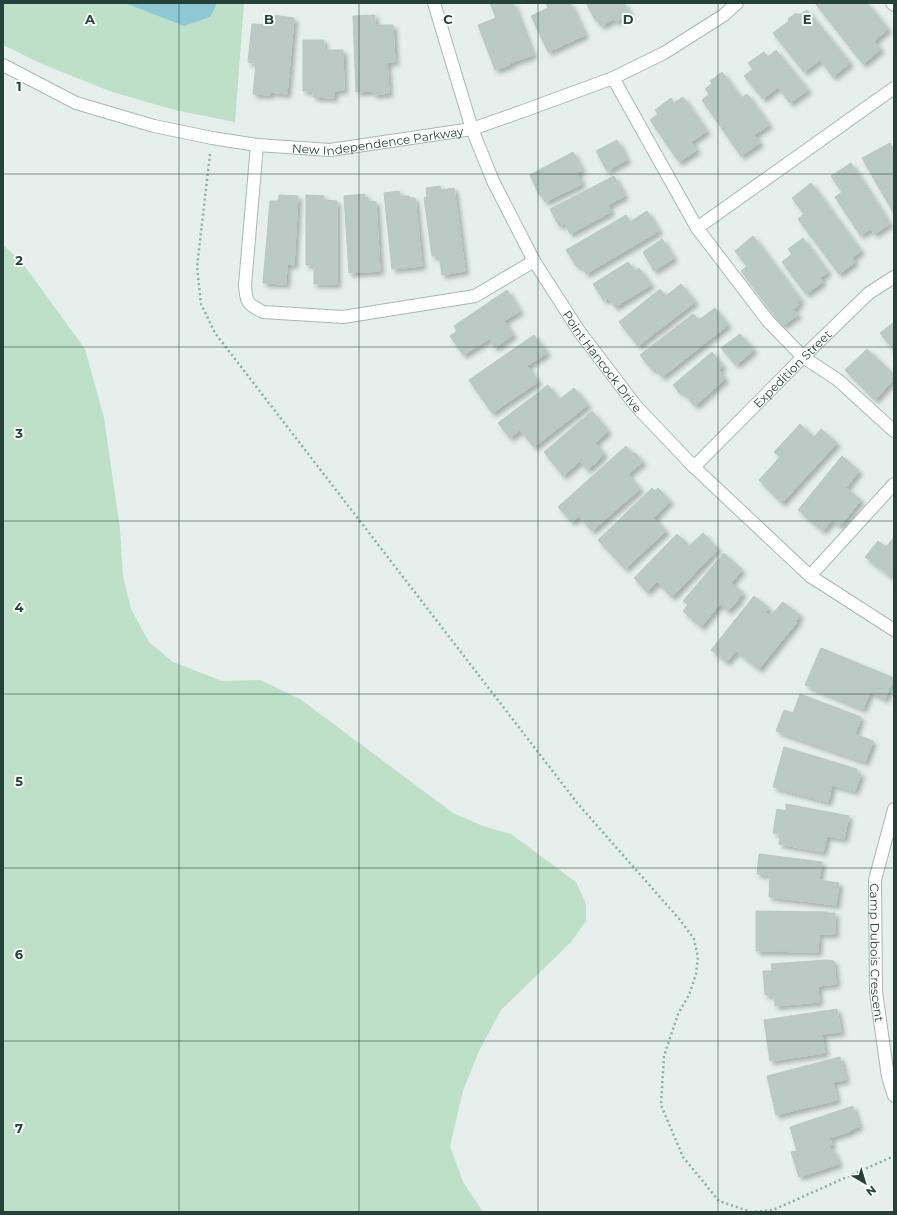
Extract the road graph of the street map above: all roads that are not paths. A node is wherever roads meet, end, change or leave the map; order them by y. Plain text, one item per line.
1 (434, 3) edge
2 (737, 3) edge
3 (3, 65) edge
4 (613, 78) junction
5 (894, 88) edge
6 (472, 129) junction
7 (256, 145) junction
8 (697, 228) junction
9 (534, 261) junction
10 (894, 277) edge
11 (803, 357) junction
12 (894, 431) edge
13 (694, 467) junction
14 (894, 484) edge
15 (810, 576) junction
16 (894, 630) edge
17 (894, 809) edge
18 (894, 1096) edge

1 - 6 street, Point Hancock Drive
2 - 4 street, New Independence Parkway
3 - 7 street, New Independence Parkway
4 - 6 street, New Independence Parkway
4 - 8 street
5 - 8 street
6 - 7 street, New Independence Parkway
6 - 9 street, Point Hancock Drive
7 - 9 street
8 - 11 street
9 - 13 street, Point Hancock Drive
10 - 11 street, Expedition Street
11 - 12 street
11 - 13 street, Expedition Street
13 - 15 street, Point Hancock Drive
14 - 15 street
15 - 16 street, Point Hancock Drive
17 - 18 street, Camp Dubois Crescent

